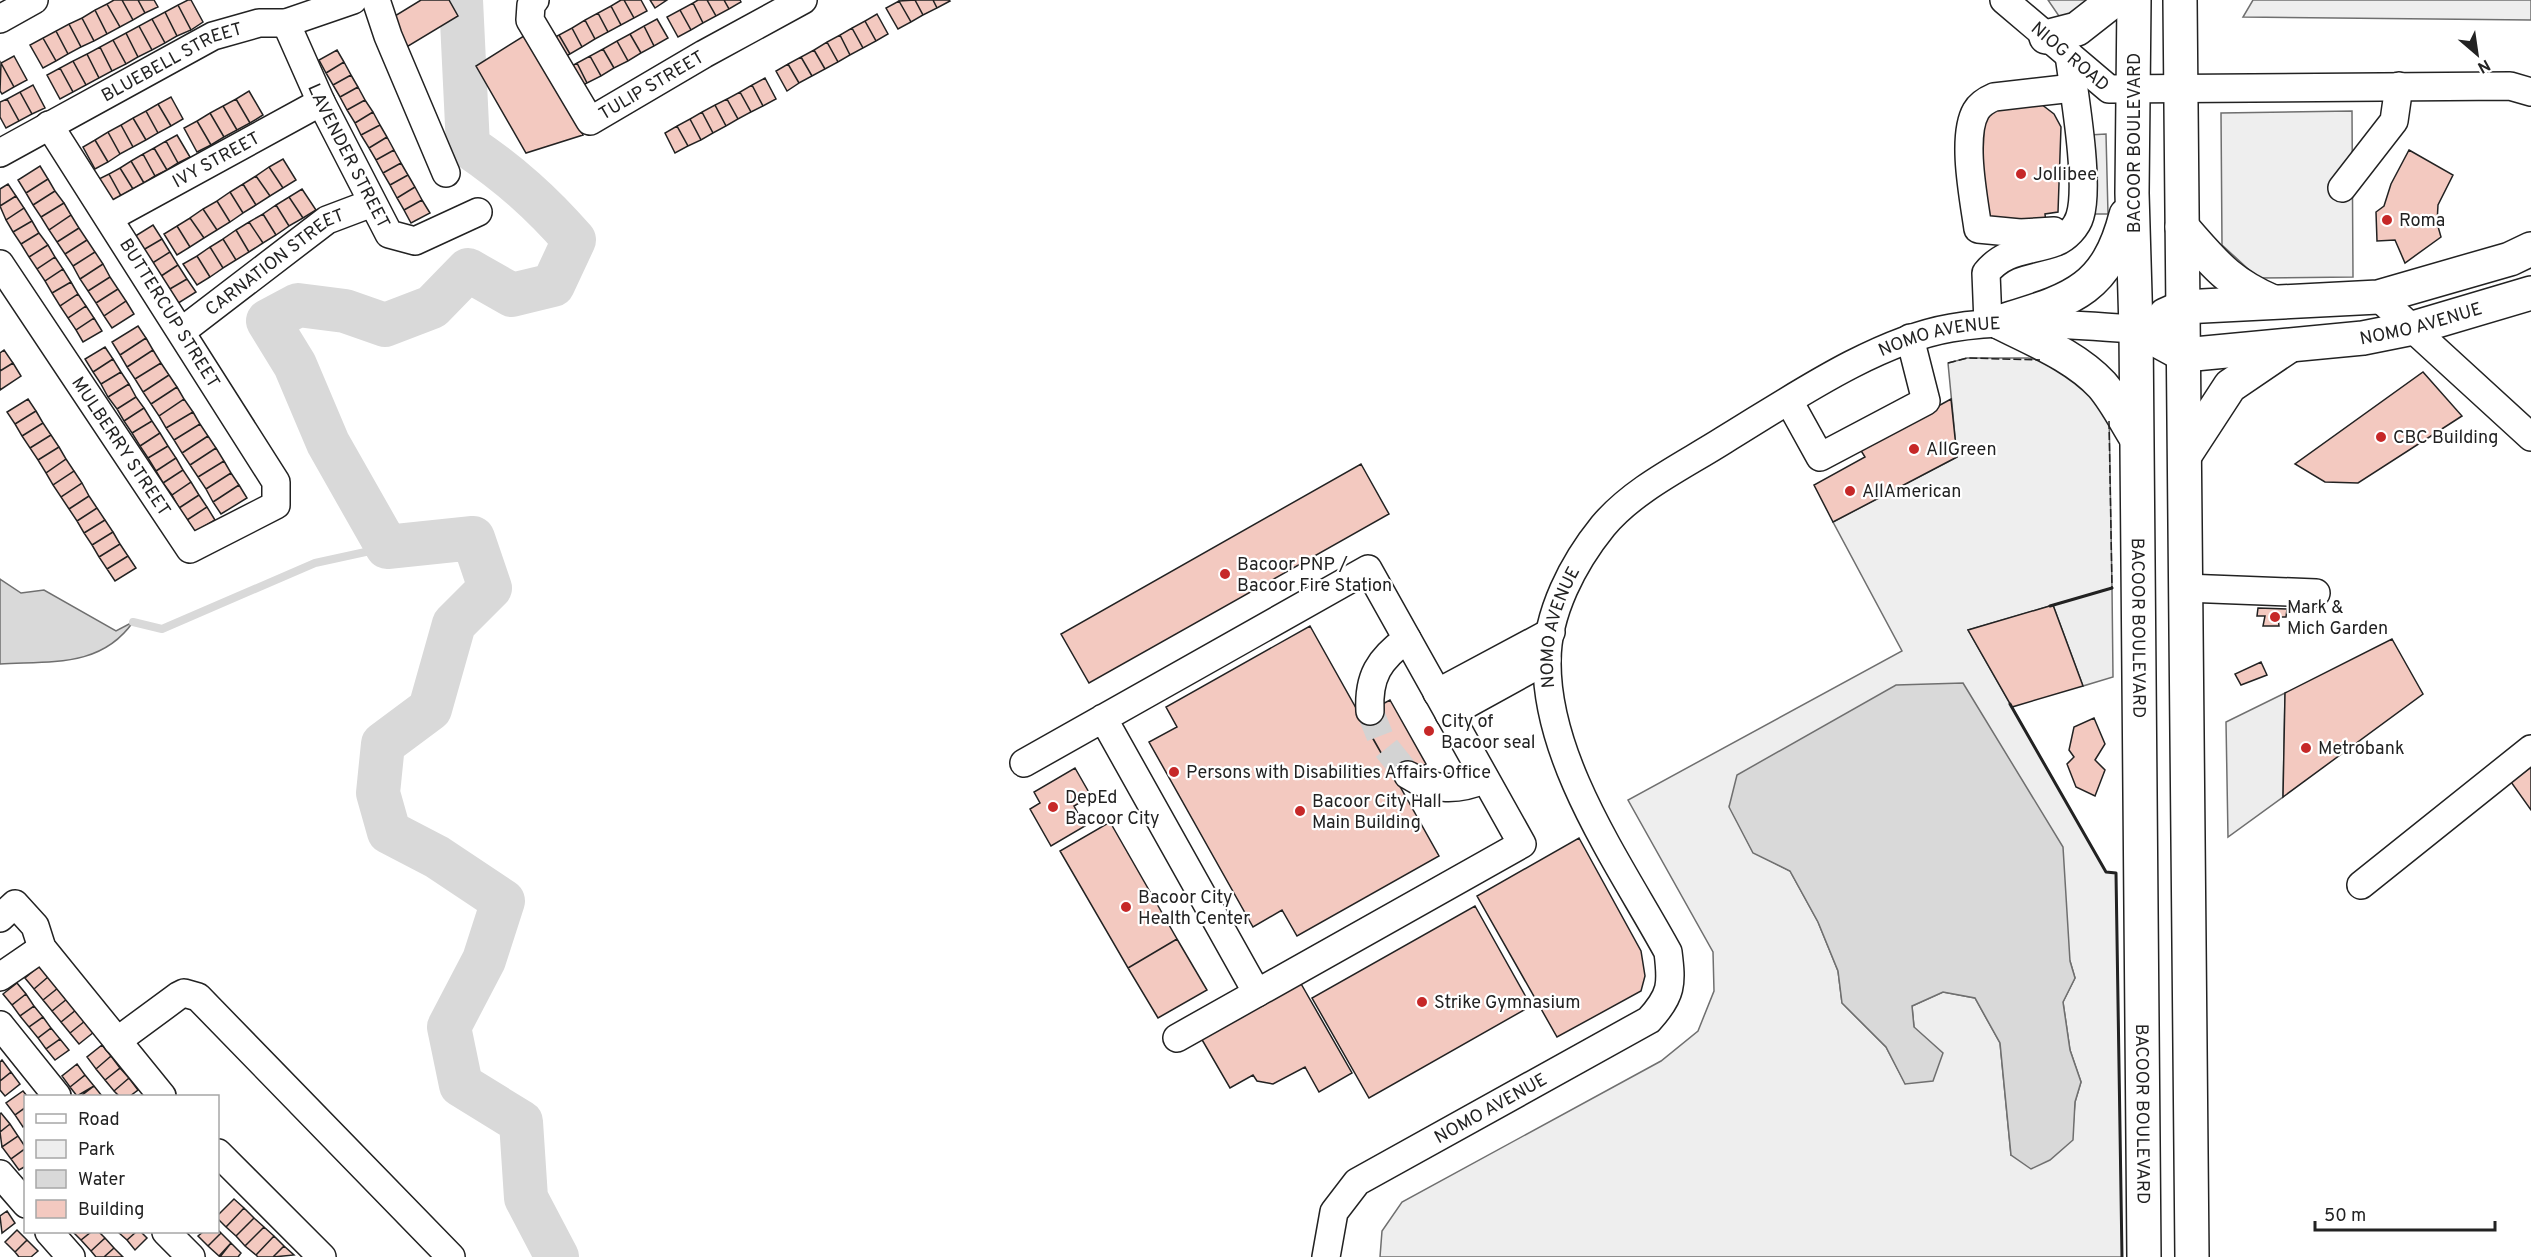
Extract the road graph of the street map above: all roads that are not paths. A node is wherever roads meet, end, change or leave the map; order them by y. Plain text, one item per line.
1 (33, 0) edge
2 (353, 0) edge
3 (376, 0) edge
4 (535, 0) edge
5 (803, 0) edge
6 (2114, 0) edge
7 (2134, 0) edge
8 (2180, 0) edge
9 (2016, 4) edge
10 (0, 19) edge
11 (286, 23) junction
12 (2057, 46) junction
13 (2399, 86) junction
14 (2524, 86) edge
15 (2073, 88) junction
16 (2134, 88) junction
17 (2181, 88) junction
18 (321, 102) junction
19 (48, 125) junction
20 (0, 153) edge
21 (446, 173) dead end
22 (2342, 188) dead end
23 (2132, 193) junction
24 (372, 203) junction
25 (478, 212) dead end
26 (109, 218) junction
27 (2182, 227) junction
28 (2072, 230) junction
29 (2531, 249) edge
30 (0, 264) edge
31 (2531, 293) edge
32 (2378, 297) junction
33 (2275, 303) junction
34 (2183, 307) junction
35 (1994, 322) junction
36 (2413, 328) junction
37 (2136, 329) junction
38 (182, 331) junction
39 (1910, 338) junction
40 (2292, 344) junction
41 (2184, 355) junction
42 (1789, 401) junction
43 (2135, 436) junction
44 (2531, 437) edge
45 (2185, 455) junction
46 (276, 505) joint
47 (2185, 588) junction
48 (2316, 593) dead end
49 (1551, 632) junction
50 (1407, 639) junction
51 (1547, 660) junction
52 (1443, 704) junction
53 (1370, 711) tunnel mouth
54 (1103, 718) junction
55 (2531, 749) edge
56 (1024, 763) dead end
57 (1408, 774) tunnel mouth
58 (1485, 779) junction
59 (2361, 885) dead end
60 (0, 918) edge
61 (42, 948) junction
62 (0, 977) edge
63 (1257, 993) junction
64 (0, 1025) edge
65 (1177, 1038) dead end
66 (117, 1041) junction
67 (56, 1095) edge
68 (161, 1095) edge
69 (219, 1154) edge
70 (0, 1174) edge
71 (24, 1202) edge
72 (50, 1233) edge
73 (167, 1233) edge
74 (71, 1257) edge
75 (191, 1257) edge
76 (322, 1257) edge
77 (451, 1257) edge
78 (1326, 1257) edge
79 (2144, 1257) edge
80 (2192, 1257) edge

1 - 10 street
2 - 11 street, BLUEBELL STREET
3 - 21 street
4 - 5 street, TULIP STREET
6 - 12 main road
7 - 16 main road, BACOOR BOULEVARD
8 - 17 main road
9 - 12 street, NIOG ROAD
11 - 18 street, LAVENDER STREET
11 - 19 street, BLUEBELL STREET
12 - 15 street
12 - 16 street, NIOG ROAD
13 - 14 street, NIOG ROAD
13 - 17 street, NIOG ROAD
13 - 22 street
15 - 28 street
15 - 28 street
16 - 17 street, NIOG ROAD
16 - 23 main road, BACOOR BOULEVARD
17 - 27 main road
18 - 24 street, LAVENDER STREET
18 - 26 street, IVY STREET
19 - 20 street, BLUEBELL STREET
19 - 26 street, BUTTERCUP STREET
23 - 35 main road
23 - 37 main road, BACOOR BOULEVARD
24 - 25 street, LAVENDER STREET
24 - 38 street, CARNATION STREET
26 - 38 street, BUTTERCUP STREET
27 - 33 main road
27 - 34 main road
28 - 35 street
29 - 32 main road, NOMO AVENUE
30 - 46 street, MULBERRY STREET
31 - 36 main road, NOMO AVENUE
32 - 33 main road, NOMO AVENUE
32 - 36 street
33 - 34 main road, NOMO AVENUE
34 - 37 main road, NOMO AVENUE
34 - 41 main road
35 - 37 street, NOMO AVENUE
35 - 39 street, NOMO AVENUE
35 - 43 main road
36 - 40 main road, NOMO AVENUE
36 - 44 street
37 - 41 main road, NOMO AVENUE
37 - 43 main road, BACOOR BOULEVARD
38 - 46 street, BUTTERCUP STREET
39 - 42 street, NOMO AVENUE
39 - 42 street
40 - 41 main road, NOMO AVENUE
40 - 45 main road
41 - 45 main road
42 - 49 street, NOMO AVENUE
43 - 79 main road, BACOOR BOULEVARD
45 - 47 main road
47 - 48 street
47 - 80 main road
49 - 51 street, NOMO AVENUE
49 - 52 street
50 - 52 street
50 - 53 street
50 - 54 street
51 - 52 street
51 - 78 street, NOMO AVENUE
52 - 58 street
54 - 56 street
54 - 63 street
55 - 59 street
57 - 58 street
58 - 63 street
60 - 61 street
61 - 62 street
61 - 66 street
63 - 65 street
64 - 67 street
66 - 68 street
66 - 77 street
69 - 76 street
70 - 71 street
72 - 74 street
73 - 75 street

